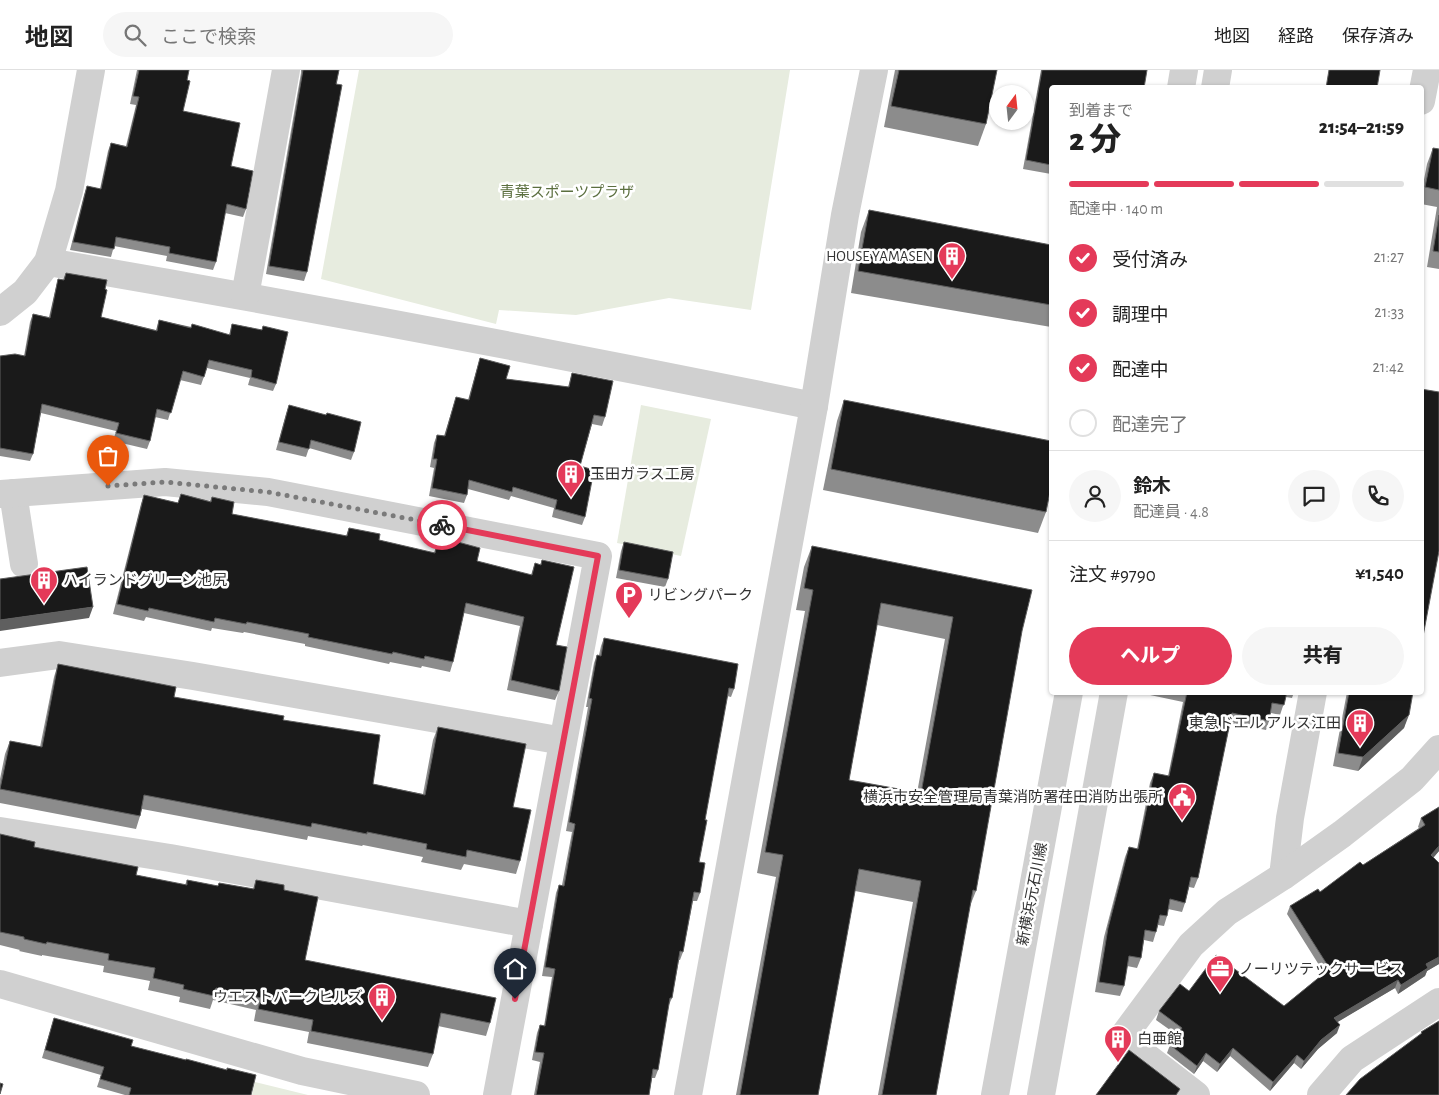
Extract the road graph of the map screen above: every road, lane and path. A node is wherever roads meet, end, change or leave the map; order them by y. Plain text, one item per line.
1 (91, 70) edge
2 (286, 70) edge
3 (874, 70) edge
4 (1184, 70) edge
5 (1218, 70) edge
6 (1427, 70) edge
7 (1182, 85) edge
8 (1216, 85) edge
9 (1424, 85) edge
10 (48, 262) junction
11 (245, 296) junction
12 (0, 312) edge
13 (814, 406) junction
14 (7, 493) edge
15 (24, 564) dead end
16 (0, 663) edge
17 (1068, 695) edge
18 (1113, 695) edge
19 (1312, 695) edge
20 (563, 741) junction
21 (1439, 749) edge
22 (0, 831) edge
23 (1284, 876) junction
24 (529, 924) junction
25 (0, 984) edge
26 (1439, 1002) edge
27 (416, 1095) edge
28 (497, 1095) edge
29 (688, 1095) edge
30 (995, 1095) edge
31 (1040, 1095) edge
32 (1196, 1095) edge
33 (1321, 1095) edge

1 - 10 street
2 - 11 street
3 - 13 street
4 - 7 street
5 - 8 street
6 - 9 street
10 - 11 street
10 - 12 street
11 - 13 street
13 - 29 street
14 - 15 street
14 - 20 street
16 - 20 street
17 - 30 street, 新横浜元石川線
18 - 31 street
19 - 23 street
20 - 24 street
21 - 23 street
22 - 24 street
23 - 32 street
24 - 28 street
25 - 27 street
26 - 33 street

